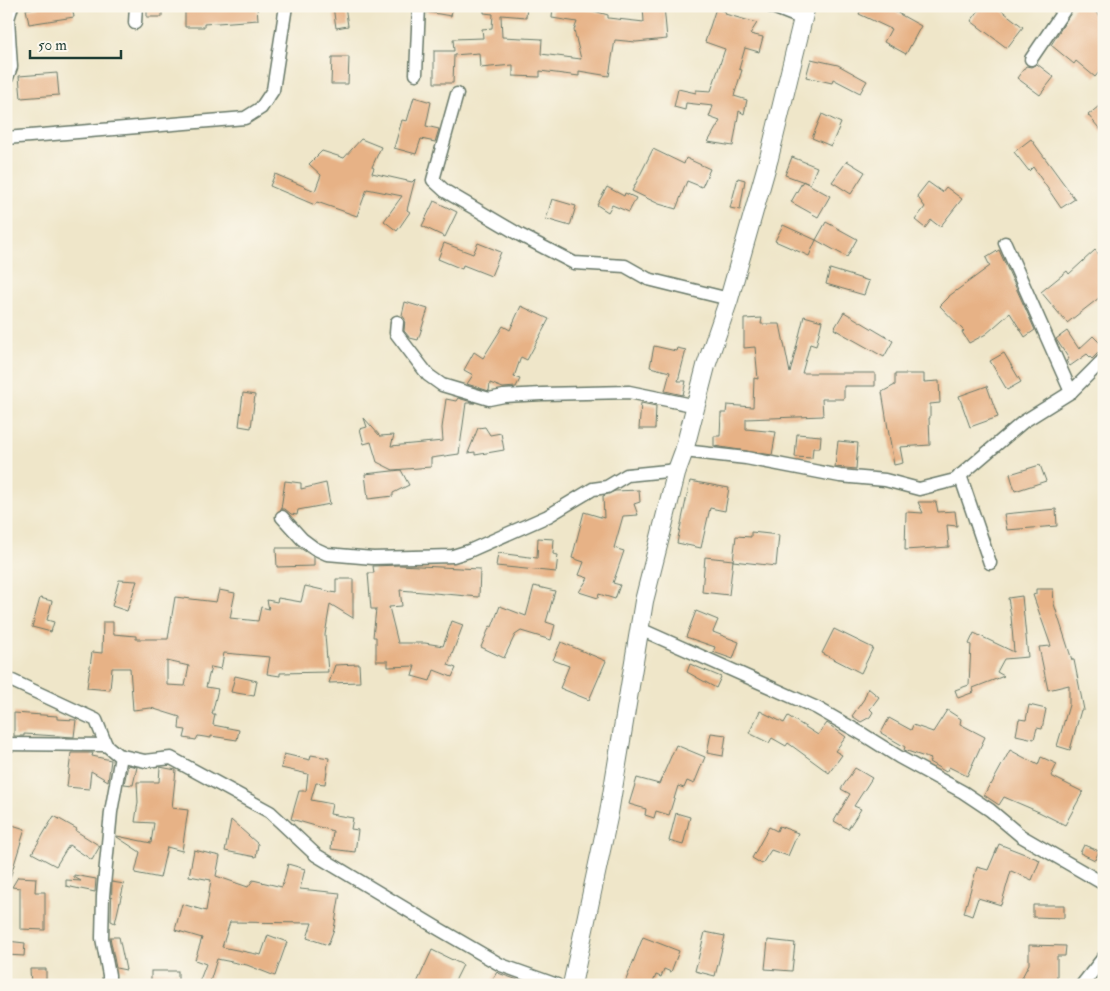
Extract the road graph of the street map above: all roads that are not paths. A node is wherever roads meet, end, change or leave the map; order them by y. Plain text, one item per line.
1 (12, 6) edge
2 (136, 6) edge
3 (286, 6) edge
4 (419, 6) edge
5 (770, 6) edge
6 (1067, 6) edge
7 (805, 13) edge
8 (135, 23) dead end
9 (1031, 59) dead end
10 (416, 74) dead end
11 (6, 80) edge
12 (457, 94) dead end
13 (6, 138) edge
14 (1005, 243) dead end
15 (729, 299) junction
16 (397, 322) dead end
17 (1104, 359) edge
18 (1071, 392) junction
19 (696, 406) junction
20 (684, 451) junction
21 (677, 470) junction
22 (960, 475) junction
23 (282, 517) dead end
24 (990, 563) dead end
25 (640, 630) junction
26 (6, 678) edge
27 (6, 744) edge
28 (106, 745) junction
29 (121, 756) junction
30 (1104, 884) edge
31 (1104, 957) edge
32 (109, 985) edge
33 (557, 985) edge
34 (572, 985) edge
35 (1082, 985) edge

1 - 11 street
2 - 8 street
3 - 13 street
4 - 10 street
5 - 7 street
6 - 9 street
7 - 15 street
12 - 15 street
14 - 18 street
15 - 19 street
16 - 19 street
17 - 18 street
18 - 22 street
19 - 20 street
20 - 21 street
20 - 22 street
21 - 23 street
21 - 25 street
22 - 24 street
25 - 30 street
25 - 34 street
26 - 28 street
27 - 28 street
28 - 29 street
29 - 32 street
29 - 33 street
31 - 35 street

